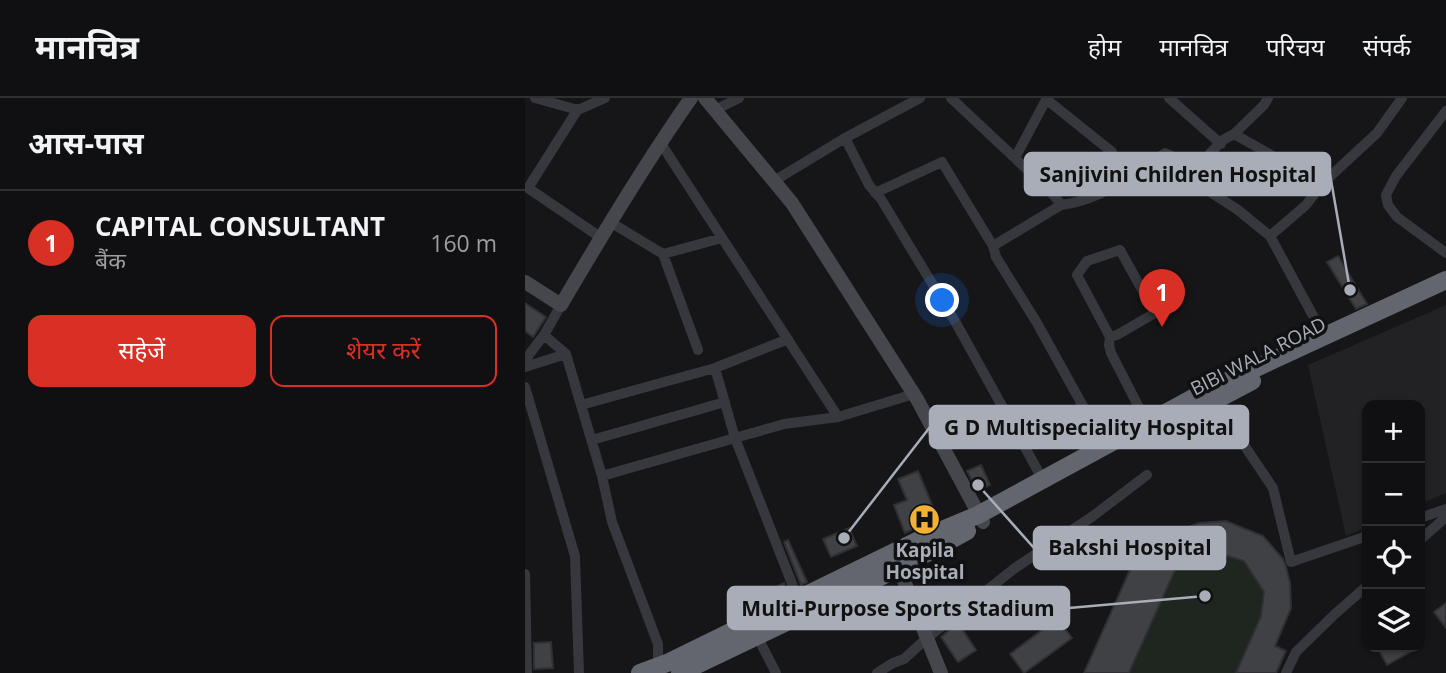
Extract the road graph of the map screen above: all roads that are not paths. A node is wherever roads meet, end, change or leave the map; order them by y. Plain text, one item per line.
1 (539, 98) edge
2 (605, 98) edge
3 (691, 98) edge
4 (705, 98) edge
5 (739, 98) edge
6 (920, 98) edge
7 (951, 98) edge
8 (1047, 98) edge
9 (1169, 98) edge
10 (1268, 98) edge
11 (1402, 98) edge
12 (578, 110) junction
13 (715, 110) junction
14 (1446, 111) edge
15 (1234, 134) junction
16 (845, 138) junction
17 (660, 142) junction
18 (1221, 144) junction
19 (1112, 152) dead end
20 (1015, 158) junction
21 (1148, 165) junction
22 (1192, 174) junction
23 (774, 181) junction
24 (1322, 184) junction
25 (875, 193) junction
26 (1061, 205) junction
27 (610, 222) junction
28 (1270, 236) junction
29 (600, 237) junction
30 (722, 238) junction
31 (993, 246) junction
32 (1446, 253) edge
33 (663, 254) junction
34 (1446, 280) edge
35 (525, 282) edge
36 (1446, 292) edge
37 (561, 305) junction
38 (544, 335) junction
39 (1324, 336) junction
40 (1110, 337) junction
41 (788, 339) junction
42 (698, 350) dead end
43 (566, 354) junction
44 (525, 360) edge
45 (525, 367) edge
46 (715, 368) junction
47 (525, 387) edge
48 (914, 394) junction
49 (1210, 396) junction
50 (725, 402) junction
51 (581, 405) junction
52 (838, 417) junction
53 (1147, 423) junction
54 (735, 438) junction
55 (592, 440) junction
56 (1105, 446) junction
57 (1147, 475) dead end
58 (602, 476) junction
59 (1043, 480) junction
60 (1446, 509) edge
61 (1425, 516) edge
62 (1446, 517) edge
63 (981, 519) junction
64 (1425, 536) edge
65 (1362, 538) edge
66 (896, 560) junction
67 (525, 575) edge
68 (1364, 589) edge
69 (798, 599) junction
70 (757, 636) junction
71 (927, 638) junction
72 (658, 667) junction
73 (527, 673) edge
74 (579, 673) edge
75 (640, 673) edge
76 (680, 673) edge
77 (775, 673) edge
78 (877, 673) edge
79 (941, 673) edge
80 (1286, 673) edge

1 - 12 street
2 - 12 street
3 - 17 street
4 - 13 street
5 - 13 street
6 - 16 street
7 - 20 street
8 - 19 street
8 - 20 street
9 - 18 street
10 - 15 street
11 - 24 street
12 - 29 street
13 - 23 street
14 - 32 street
15 - 18 street
15 - 24 street
16 - 23 street
16 - 25 street
17 - 27 street
17 - 30 street
18 - 22 street
20 - 26 street
21 - 22 street
21 - 22 street
21 - 26 street
22 - 28 street
23 - 48 street
24 - 28 street
25 - 31 street
25 - 59 street
26 - 31 street
27 - 29 street
27 - 33 street
28 - 39 street
29 - 37 street
30 - 33 street
30 - 41 street
31 - 56 street
33 - 42 street
34 - 39 highway
35 - 37 street
36 - 49 highway, BIBI WALA ROAD
37 - 38 street
38 - 43 street
38 - 44 street
39 - 49 highway
40 - 40 street
40 - 53 street
41 - 46 street
41 - 52 street
43 - 45 street
43 - 51 street
46 - 50 street
46 - 51 street
47 - 74 street
48 - 52 street
48 - 63 street
49 - 53 highway
49 - 63 highway, BIBI WALA ROAD
49 - 65 street
50 - 54 street
50 - 55 street
51 - 55 street
52 - 54 street
53 - 56 highway
54 - 58 street
54 - 69 street
55 - 58 street
56 - 59 highway
57 - 71 street
58 - 72 street
59 - 63 highway
60 - 61 street
62 - 64 street
63 - 66 highway, BIBI WALA ROAD
66 - 69 highway
66 - 70 highway, BIBI WALA ROAD
66 - 71 street
67 - 73 street
68 - 80 street
69 - 72 highway
70 - 76 highway, BIBI WALA ROAD
70 - 77 street
71 - 78 street
71 - 79 street
72 - 75 highway

